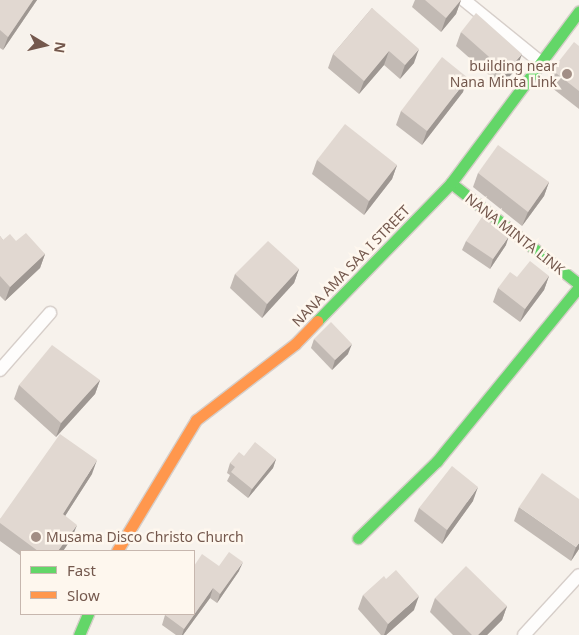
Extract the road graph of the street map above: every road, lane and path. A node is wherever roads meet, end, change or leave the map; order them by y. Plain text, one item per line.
1 (464, 0) edge
2 (579, 11) edge
3 (538, 60) junction
4 (451, 183) junction
5 (579, 286) edge
6 (50, 313) dead end
7 (0, 370) edge
8 (358, 538) dead end
9 (118, 550) edge
10 (579, 575) edge
11 (88, 615) edge
12 (78, 635) edge
13 (524, 635) edge

1 - 3 street
2 - 3 street, NANA AMA SAA I STREET
3 - 4 street, NANA AMA SAA I STREET
4 - 5 street, NANA MINTA LINK
4 - 9 street, NANA AMA SAA I STREET
5 - 8 street
6 - 7 street
10 - 13 street
11 - 12 street

